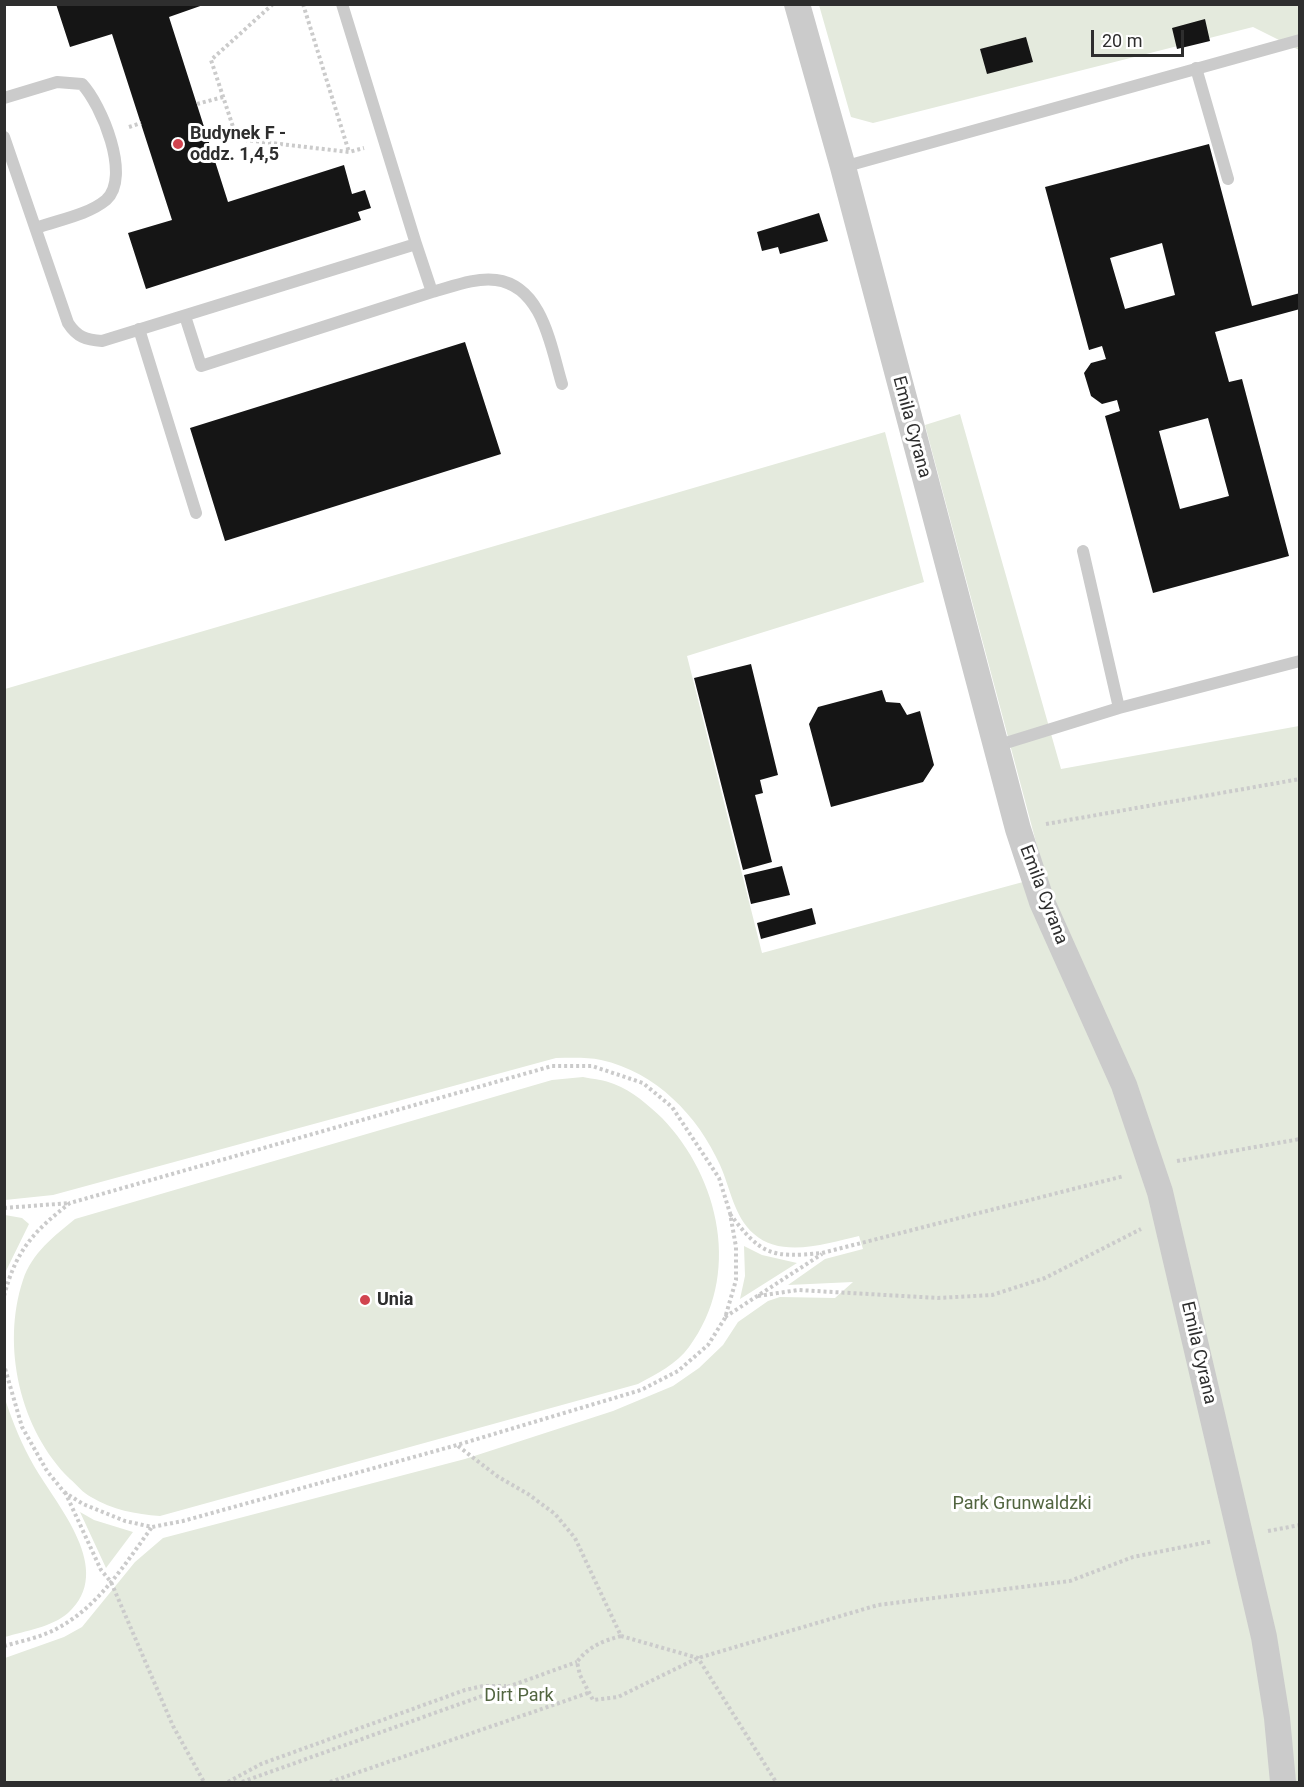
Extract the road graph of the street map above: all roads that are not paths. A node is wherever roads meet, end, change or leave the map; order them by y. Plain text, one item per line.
1 (342, 4) edge
2 (797, 4) edge
3 (1299, 40) edge
4 (1196, 68) junction
5 (4, 98) edge
6 (4, 137) edge
7 (843, 167) junction
8 (1228, 179) dead end
9 (36, 228) junction
10 (416, 244) junction
11 (432, 292) junction
12 (185, 316) junction
13 (139, 330) junction
14 (562, 384) dead end
15 (196, 513) dead end
16 (1083, 551) dead end
17 (1299, 661) edge
18 (1119, 708) junction
19 (996, 746) junction
20 (1283, 1782) edge

1 - 10 lane
2 - 7 street, Emila Cyrana
3 - 4 lane
4 - 7 lane
4 - 8 lane
5 - 9 lane
6 - 9 lane
7 - 19 street, Emila Cyrana
9 - 13 lane
10 - 11 lane
10 - 12 lane
11 - 12 lane
11 - 14 lane
12 - 13 lane
13 - 15 lane
16 - 18 lane
17 - 18 lane
18 - 19 lane
19 - 20 street, Emila Cyrana

